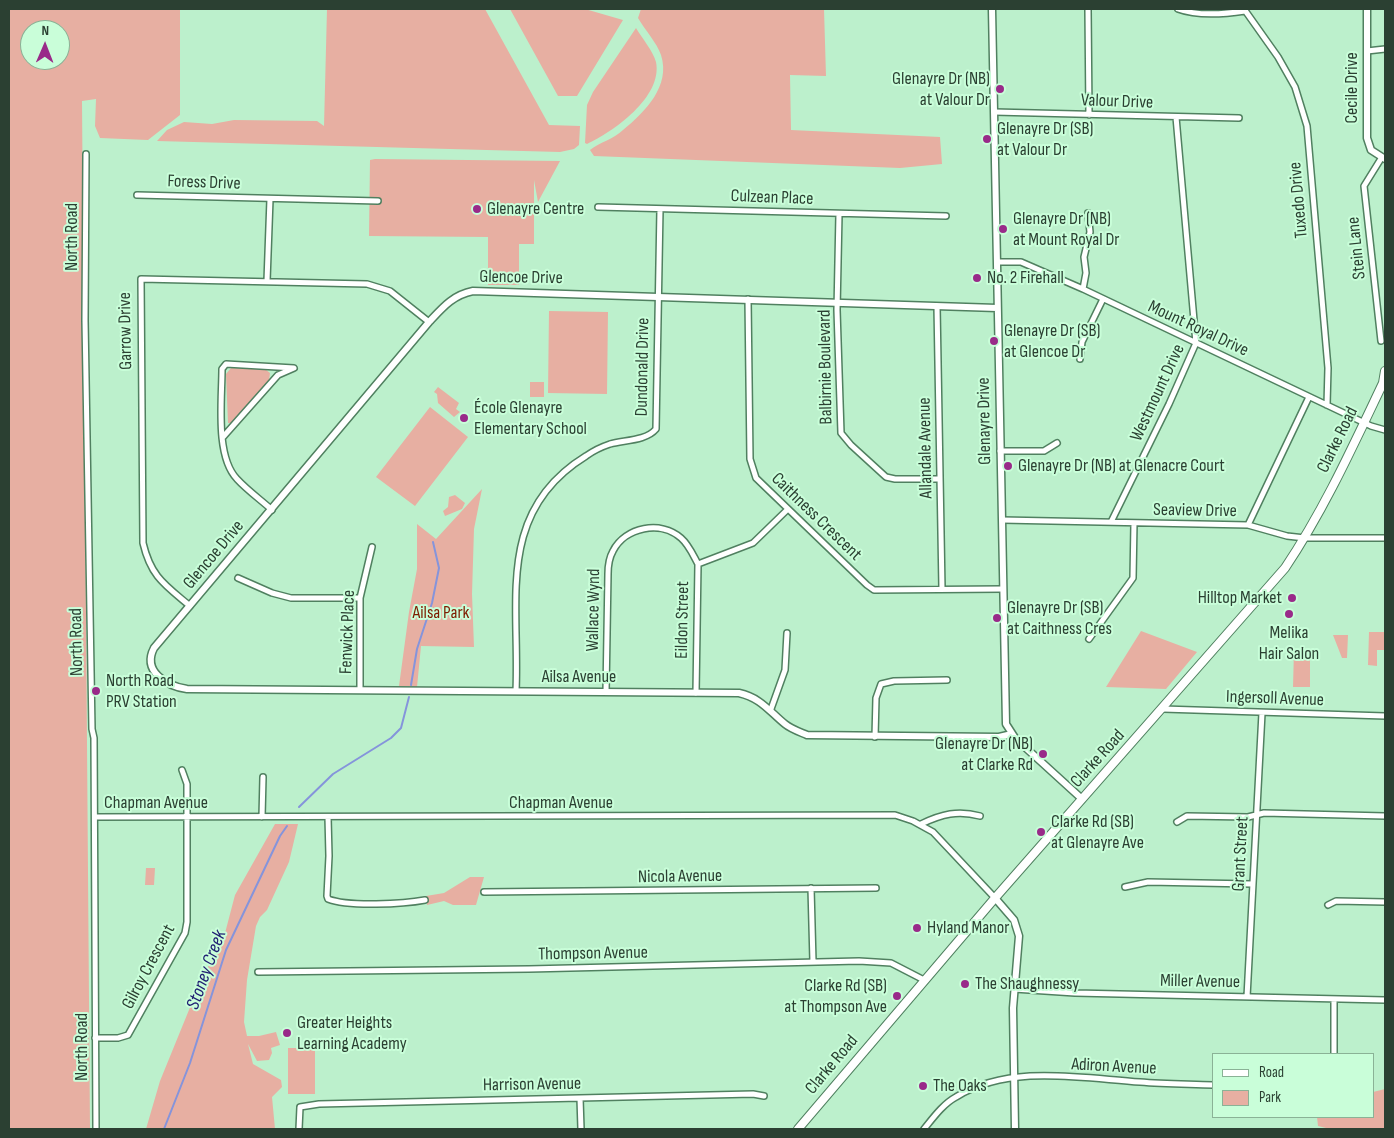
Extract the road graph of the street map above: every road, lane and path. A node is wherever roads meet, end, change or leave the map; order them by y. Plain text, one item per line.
1 (992, 9) edge
2 (1088, 9) edge
3 (1178, 9) edge
4 (1367, 9) edge
5 (1244, 10) edge
6 (1385, 49) edge
7 (1367, 51) junction
8 (994, 112) junction
9 (1089, 114) junction
10 (1176, 117) junction
11 (1239, 118) dead end
12 (86, 154) dead end
13 (1384, 158) edge
14 (137, 195) dead end
15 (270, 199) junction
16 (378, 201) dead end
17 (598, 207) dead end
18 (660, 209) junction
19 (1088, 213) dead end
20 (839, 214) junction
21 (946, 216) dead end
22 (997, 262) junction
23 (267, 281) junction
24 (1083, 289) junction
25 (658, 296) junction
26 (748, 299) junction
27 (1103, 299) junction
28 (838, 302) junction
29 (937, 306) junction
30 (997, 308) junction
31 (429, 322) junction
32 (1381, 341) dead end
33 (1196, 343) junction
34 (1080, 359) dead end
35 (1385, 371) edge
36 (1384, 381) edge
37 (1309, 397) junction
38 (1327, 406) junction
39 (1364, 422) junction
40 (1385, 430) edge
41 (222, 437) junction
42 (1057, 443) dead end
43 (1000, 451) junction
44 (940, 479) junction
45 (788, 509) junction
46 (272, 510) junction
47 (1002, 520) junction
48 (1111, 522) junction
49 (1134, 523) junction
50 (1248, 526) junction
51 (1305, 538) junction
52 (1385, 538) edge
53 (372, 547) dead end
54 (698, 564) junction
55 (238, 578) dead end
56 (942, 589) junction
57 (1003, 589) junction
58 (360, 598) junction
59 (190, 606) junction
60 (787, 632) dead end
61 (1089, 639) dead end
62 (150, 655) joint
63 (947, 680) dead end
64 (360, 690) junction
65 (516, 691) junction
66 (606, 692) junction
67 (696, 693) junction
68 (772, 709) junction
69 (1163, 709) junction
70 (1262, 713) junction
71 (1385, 716) edge
72 (1012, 734) junction
73 (876, 737) junction
74 (182, 770) dead end
75 (263, 777) dead end
76 (1082, 799) junction
77 (1256, 815) junction
78 (262, 816) junction
79 (328, 816) junction
80 (980, 816) dead end
81 (1385, 816) edge
82 (95, 817) junction
83 (188, 817) junction
84 (1177, 822) dead end
85 (921, 824) junction
86 (1252, 884) junction
87 (1125, 887) dead end
88 (812, 888) junction
89 (876, 888) dead end
90 (484, 892) dead end
91 (995, 898) junction
92 (426, 900) dead end
93 (1385, 902) edge
94 (1328, 905) dead end
95 (813, 962) junction
96 (258, 972) dead end
97 (924, 980) junction
98 (1014, 989) junction
99 (1247, 996) junction
100 (1334, 1000) junction
101 (1385, 1000) edge
102 (95, 1038) junction
103 (1334, 1053) edge
104 (1014, 1077) junction
105 (1212, 1084) edge
106 (764, 1096) dead end
107 (580, 1098) junction
108 (96, 1129) edge
109 (299, 1129) edge
110 (581, 1129) edge
111 (798, 1129) edge
112 (924, 1129) edge
113 (1015, 1129) edge

1 - 8 street, Glenayre Drive
2 - 9 street
3 - 5 street
4 - 7 street, Cecile Drive
5 - 38 street, Tuxedo Drive
6 - 7 street
7 - 13 street, Cecile Drive
8 - 9 street, Valour Drive
8 - 22 street, Glenayre Drive
9 - 10 street, Valour Drive
10 - 11 street, Valour Drive
10 - 33 street, Westmount Drive
12 - 82 street, North Road
13 - 32 street, Stein Lane
14 - 15 street, Foress Drive
15 - 16 street, Foress Drive
15 - 23 street
17 - 18 street, Culzean Place
18 - 20 street, Culzean Place
18 - 25 street, Dundonald Drive
19 - 24 street
20 - 21 street, Culzean Place
20 - 28 street, Balbirnie Boulevard
22 - 24 street, Mount Royal Drive
22 - 30 street, Glenayre Drive
23 - 31 street, Garrow Drive
23 - 59 street, Garrow Drive
24 - 27 street, Mount Royal Drive
25 - 26 street, Glencoe Drive
25 - 31 street, Glencoe Drive
25 - 65 street, Dundonald Drive
26 - 28 street, Glencoe Drive
26 - 45 street, Caithness Crescent
27 - 33 street, Mount Royal Drive
27 - 34 street
28 - 29 street, Glencoe Drive
28 - 44 street, Balbirnie Boulevard
29 - 30 street, Glencoe Drive
29 - 44 street, Allandale Avenue
30 - 43 street, Glenayre Drive
31 - 46 street, Glencoe Drive
33 - 37 street, Mount Royal Drive
33 - 48 street, Westmount Drive
35 - 36 main road, Clarke Road
36 - 39 main road, Clarke Road
37 - 38 street, Mount Royal Drive
37 - 50 street
38 - 39 street, Mount Royal Drive
39 - 40 street, Mount Royal Drive
39 - 51 main road, Clarke Road
41 - 41 street
41 - 46 street
42 - 43 street
43 - 47 street, Glenayre Drive
44 - 56 street, Allandale Avenue
45 - 54 street, Eildon Street
45 - 56 street, Caithness Crescent
46 - 59 street, Glencoe Drive
47 - 48 street, Seaview Drive
47 - 57 street, Glenayre Drive
48 - 49 street, Seaview Drive
49 - 50 street, Seaview Drive
49 - 61 street
50 - 51 street, Seaview Drive
51 - 52 street, Seaview Drive
51 - 69 main road, Clarke Road
53 - 58 street, Fenwick Place
54 - 66 street, Wallace Wynd
54 - 67 street, Eildon Street
55 - 58 street
56 - 57 street, Caithness Crescent
57 - 72 street, Glenayre Drive
58 - 64 street, Fenwick Place
59 - 62 street, Glencoe Drive
60 - 68 street
62 - 64 street, Ailsa Avenue
63 - 73 street
64 - 65 street, Ailsa Avenue
65 - 66 street, Ailsa Avenue
66 - 67 street, Ailsa Avenue
67 - 68 street, Ailsa Avenue
68 - 73 street, Ailsa Avenue
69 - 70 street, Ingersoll Avenue
69 - 76 main road, Clarke Road
70 - 71 street, Ingersoll Avenue
70 - 77 street, Grant Street
72 - 73 street, Ailsa Avenue
72 - 76 street, Glenayre Drive
74 - 83 street
75 - 78 street
76 - 91 main road, Clarke Road
77 - 81 street
77 - 84 street
77 - 86 street, Grant Street
78 - 79 street, Chapman Avenue
78 - 83 street, Chapman Avenue
79 - 85 street, Chapman Avenue
79 - 92 street
80 - 85 street
82 - 83 street, Chapman Avenue
82 - 102 street, North Road
83 - 102 street, Gilroy Crescent
85 - 91 street, Chapman Avenue
86 - 87 street
86 - 99 street, Grant Street
88 - 89 street, Nicola Avenue
88 - 90 street, Nicola Avenue
88 - 95 street
91 - 97 main road, Clarke Road
91 - 98 street
93 - 94 street
95 - 96 street, Thompson Avenue
95 - 97 street, Thompson Avenue
97 - 111 main road, Clarke Road
98 - 99 street, Miller Avenue
98 - 104 street
99 - 100 street, Miller Avenue
100 - 101 street, Miller Avenue
100 - 103 street
102 - 108 street, North Road
104 - 105 street, Adiron Avenue
104 - 112 street, Adiron Avenue
104 - 113 street
106 - 107 street, Harrison Avenue
107 - 109 street, Harrison Avenue
107 - 110 street

